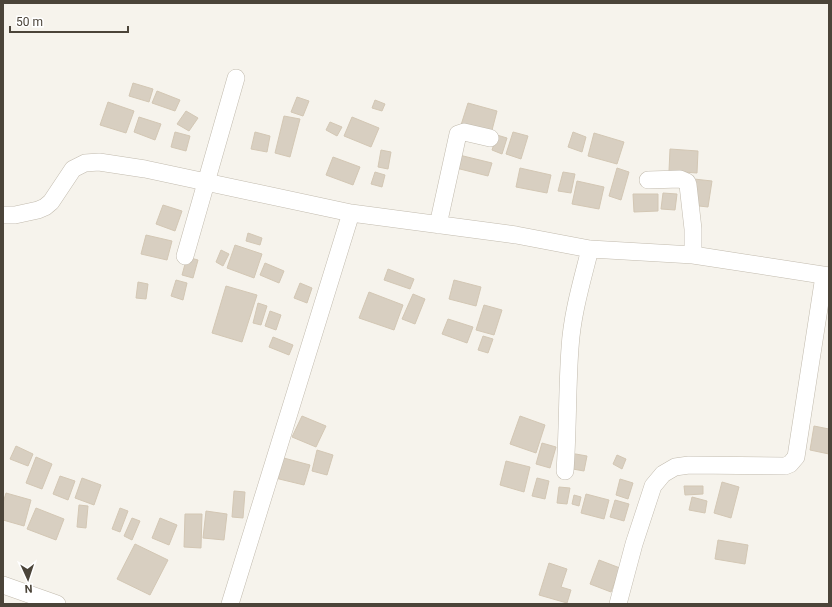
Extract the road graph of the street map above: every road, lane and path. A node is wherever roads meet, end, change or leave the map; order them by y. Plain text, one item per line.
1 (236, 78) dead end
2 (490, 138) dead end
3 (648, 180) dead end
4 (206, 182) junction
5 (350, 213) junction
6 (3, 215) edge
7 (438, 225) junction
8 (590, 249) junction
9 (693, 255) junction
10 (185, 256) dead end
11 (826, 276) edge
12 (564, 471) dead end
13 (3, 585) edge
14 (235, 601) edge
15 (57, 604) edge
16 (618, 604) edge

1 - 4 street
2 - 7 street
3 - 9 street
4 - 5 street
4 - 6 street
4 - 10 street
5 - 7 street
5 - 14 street
7 - 8 street
8 - 9 street
8 - 12 street
9 - 11 street
11 - 16 street
13 - 15 street

